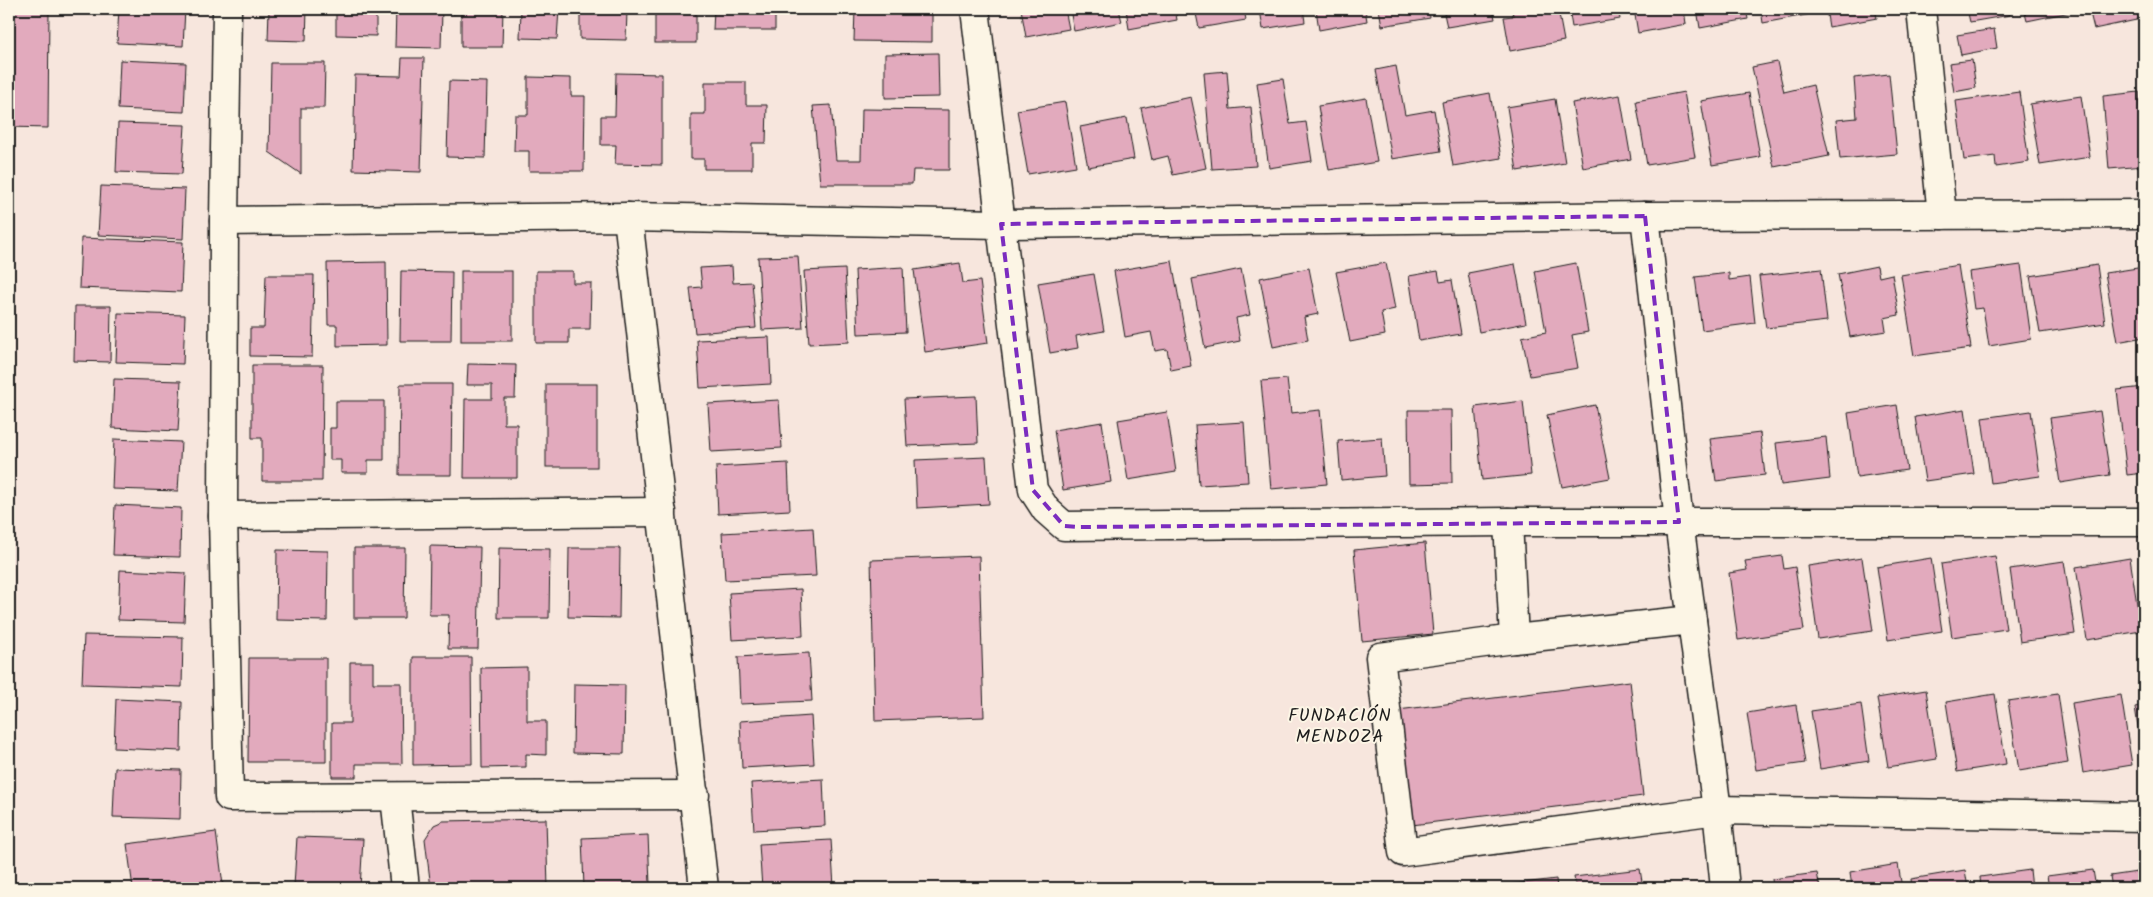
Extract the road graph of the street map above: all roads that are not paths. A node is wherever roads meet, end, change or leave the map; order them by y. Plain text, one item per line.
1 (228, 9) edge
2 (975, 9) edge
3 (1921, 9) edge
4 (2144, 214) edge
5 (1942, 215) junction
6 (1644, 216) junction
7 (628, 218) junction
8 (224, 221) junction
9 (1001, 224) junction
10 (662, 512) junction
11 (223, 516) junction
12 (1508, 522) junction
13 (1679, 522) junction
14 (2144, 522) edge
15 (1692, 620) junction
16 (1514, 639) junction
17 (695, 795) junction
18 (395, 797) junction
19 (1717, 810) junction
20 (2144, 817) edge
21 (404, 888) edge
22 (704, 888) edge
23 (1725, 888) edge

1 - 8 street
2 - 9 street
3 - 5 street
4 - 5 street
5 - 6 street
6 - 9 street
6 - 13 street
7 - 8 street
7 - 9 street
7 - 10 street
8 - 11 street
9 - 12 street
10 - 11 street
10 - 17 street
11 - 18 street
12 - 13 street
12 - 16 street
13 - 14 street
13 - 15 street
15 - 16 street
15 - 19 street
16 - 19 street
17 - 18 street
17 - 22 street
18 - 21 street
19 - 20 street
19 - 23 street

